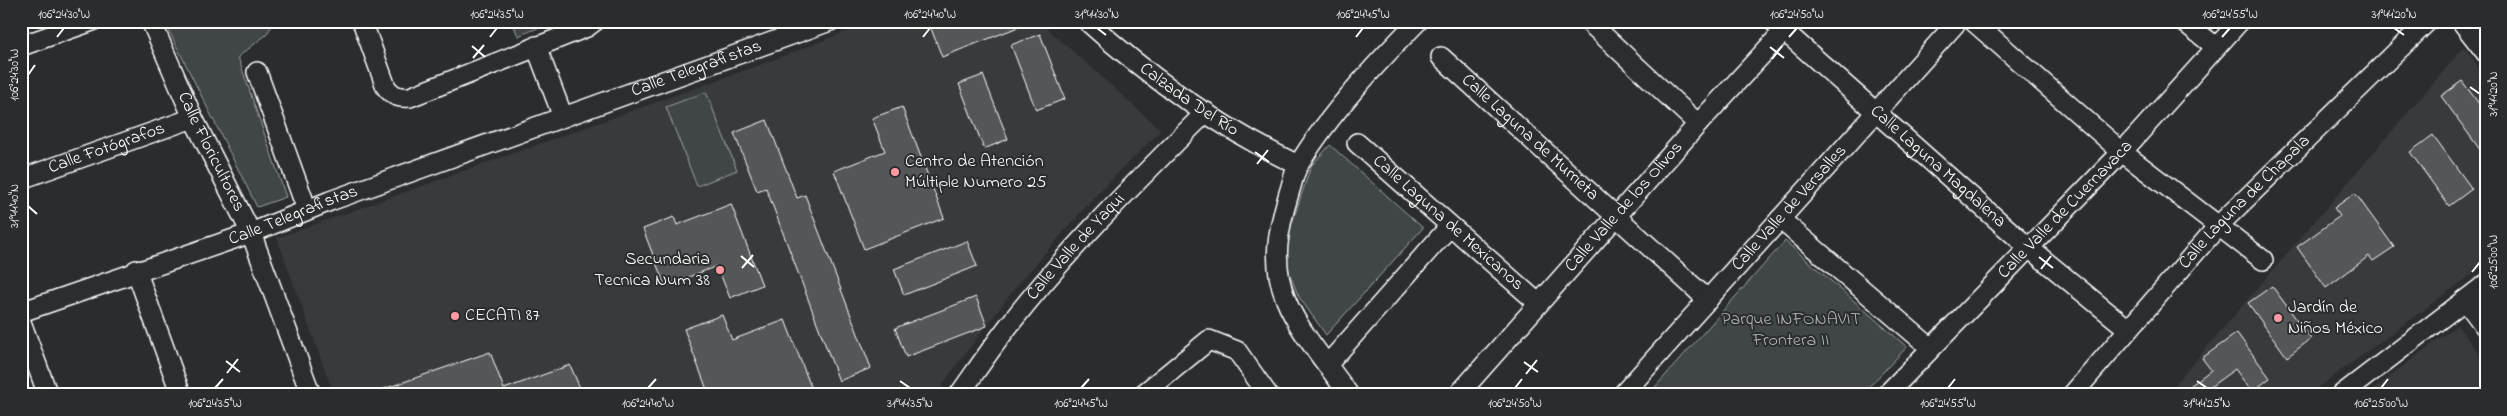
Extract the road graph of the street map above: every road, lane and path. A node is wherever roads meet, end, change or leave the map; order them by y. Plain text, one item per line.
1 (92, 21) edge
2 (151, 21) edge
3 (362, 21) edge
4 (595, 21) edge
5 (830, 21) edge
6 (1087, 21) edge
7 (1418, 21) edge
8 (1588, 21) edge
9 (1958, 21) edge
10 (1972, 21) edge
11 (2183, 21) edge
12 (2240, 21) edge
13 (2428, 21) edge
14 (2461, 21) edge
15 (1784, 25) edge
16 (21, 46) edge
17 (536, 46) junction
18 (2216, 47) junction
19 (2486, 53) edge
20 (1442, 57) dead end
21 (257, 72) dead end
22 (1206, 112) junction
23 (1876, 112) junction
24 (563, 117) junction
25 (193, 118) junction
26 (1698, 124) junction
27 (1357, 143) dead end
28 (2122, 152) junction
29 (1298, 166) junction
30 (21, 179) edge
31 (307, 210) junction
32 (1616, 216) junction
33 (1780, 219) junction
34 (1450, 226) junction
35 (2218, 226) junction
36 (251, 233) junction
37 (2029, 248) junction
38 (2263, 260) dead end
39 (136, 270) junction
40 (2486, 284) edge
41 (1708, 300) junction
42 (2465, 300) junction
43 (1538, 303) junction
44 (21, 312) edge
45 (21, 322) edge
46 (2486, 328) edge
47 (2128, 329) junction
48 (1931, 348) junction
49 (1328, 364) junction
50 (48, 395) edge
51 (181, 395) edge
52 (311, 395) edge
53 (958, 395) edge
54 (1142, 395) edge
55 (1268, 395) edge
56 (1349, 395) edge
57 (1458, 395) edge
58 (1622, 395) edge
59 (1886, 395) edge
60 (2072, 395) edge
61 (2341, 395) edge

1 - 16 street
2 - 25 street, Calle Floricultores
3 - 17 street
4 - 17 street
5 - 24 street, Calle Telegrafistas
6 - 22 street, Calzada Del Río
7 - 29 street
8 - 26 street
9 - 23 street, Calle Valle de Versalles
10 - 28 street
11 - 18 street
12 - 18 street, Calle Valle de Cuernavaca
13 - 35 street, Calle Laguna de Chapala
14 - 19 street
15 - 23 street, Calle Laguna Magdalena
15 - 26 street, Calle Valle de los Olivos
17 - 24 street
18 - 28 street, Calle Valle de Cuernavaca
20 - 32 street, Calle Laguna de Murrieta
21 - 31 street
22 - 29 street, Calzada Del Río
22 - 53 street, Calle Valle de Yaqui
23 - 33 street, Calle Valle de Versalles
23 - 37 street, Calle Laguna Magdalena
24 - 31 street, Calle Telegrafistas
25 - 30 street, Calle Fotógrafos
25 - 36 street, Calle Floricultores
26 - 32 street, Calle Valle de los Olivos
27 - 34 street, Calle Laguna de Mexicanos
28 - 35 street
28 - 37 street, Calle Valle de Cuernavaca
29 - 49 street
31 - 36 street, Calle Telegrafistas
32 - 41 street, Calle Laguna de Murrieta
32 - 43 street, Calle Valle de los Olivos
33 - 41 street, Calle Valle de Versalles
33 - 48 street
34 - 43 street, Calle Laguna de Mexicanos
34 - 49 street
35 - 38 street
35 - 47 street, Calle Laguna de Chapala
36 - 39 street, Calle Telegrafistas
36 - 52 street, Calle Floricultores
37 - 47 street, Calle Laguna Magdalena
37 - 48 street, Calle Valle de Cuernavaca
39 - 44 street, Calle Telegrafistas
39 - 51 street
40 - 42 street
41 - 58 street, Calle Valle de Versalles
42 - 46 street
42 - 61 street
43 - 57 street, Calle Valle de los Olivos
45 - 50 street
47 - 60 street, Calle Laguna de Chapala
48 - 59 street, Calle Valle de Cuernavaca
49 - 56 street
54 - 55 street

